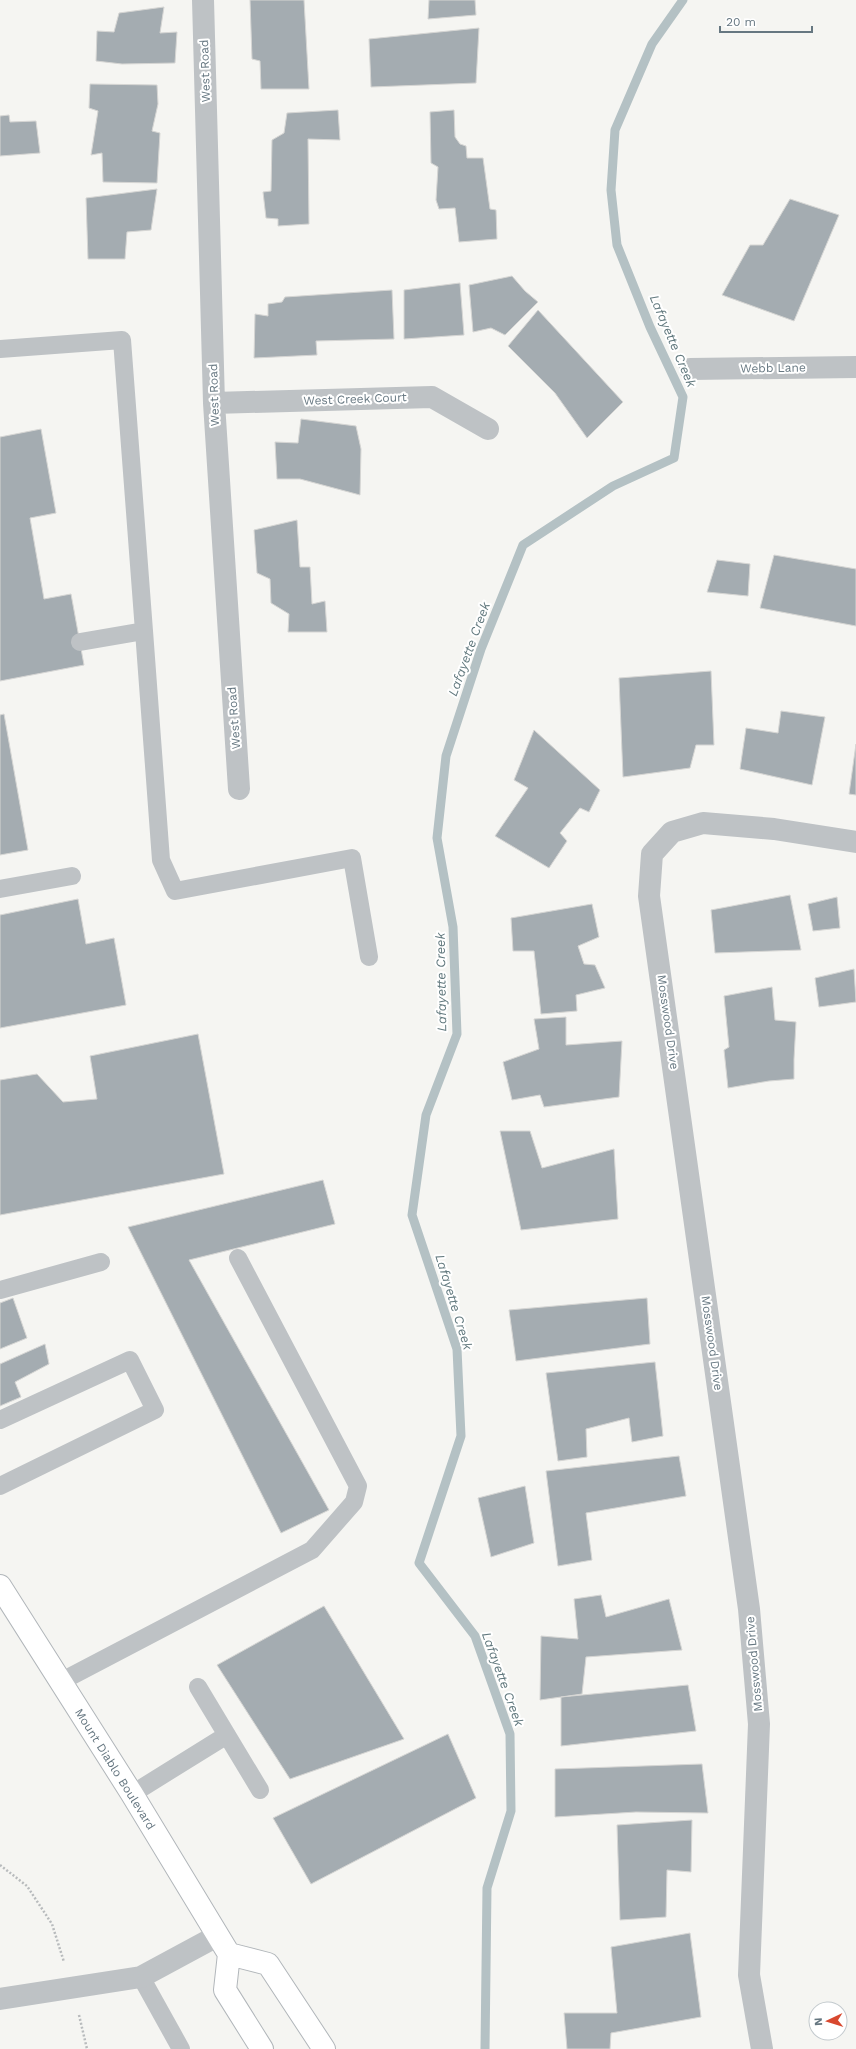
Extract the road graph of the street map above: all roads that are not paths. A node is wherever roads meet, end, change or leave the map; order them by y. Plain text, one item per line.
1 (203, 0) edge
2 (0, 349) edge
3 (856, 367) edge
4 (690, 369) dead end
5 (214, 403) junction
6 (488, 429) dead end
7 (144, 631) junction
8 (80, 642) dead end
9 (238, 789) dead end
10 (856, 842) edge
11 (72, 876) dead end
12 (0, 889) edge
13 (369, 957) dead end
14 (238, 1258) dead end
15 (101, 1262) dead end
16 (0, 1290) edge
17 (0, 1420) edge
18 (0, 1486) edge
19 (0, 1586) edge
20 (60, 1682) junction
21 (198, 1687) dead end
22 (227, 1735) junction
23 (260, 1790) dead end
24 (132, 1794) junction
25 (223, 1945) junction
26 (141, 1977) junction
27 (0, 1999) edge
28 (181, 2049) edge
29 (262, 2049) edge
30 (324, 2049) edge
31 (762, 2049) edge

1 - 5 street, West Road
2 - 7 lane
3 - 4 street, Webb Lane
5 - 6 street, West Creek Court
5 - 9 street, West Road
7 - 8 lane
7 - 13 lane
10 - 31 street, Mosswood Drive
11 - 12 lane
14 - 20 lane
15 - 16 lane
17 - 18 lane
19 - 20 main road, Mount Diablo Boulevard
20 - 24 main road, Mount Diablo Boulevard
21 - 22 lane
22 - 23 lane
22 - 24 lane
24 - 25 main road, Mount Diablo Boulevard
25 - 26 street
25 - 29 main road
25 - 30 main road
26 - 27 street
26 - 28 lane

